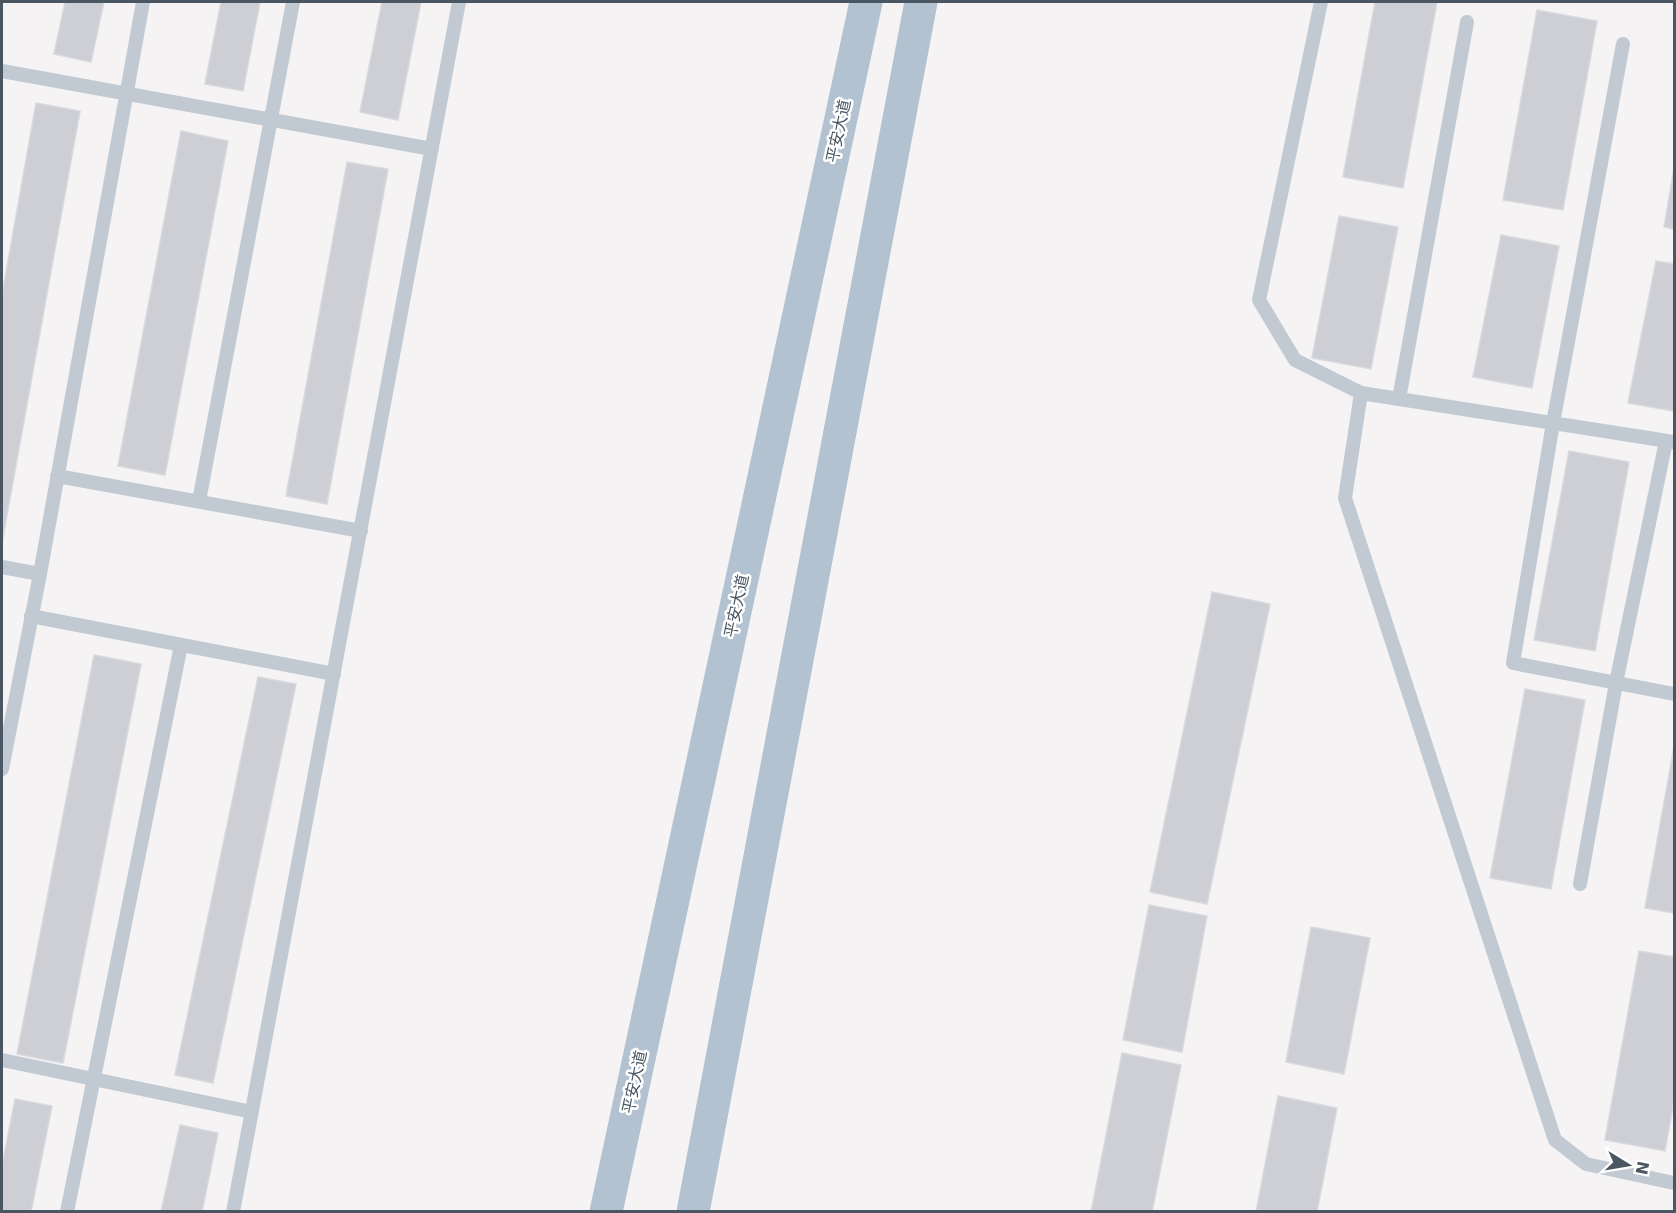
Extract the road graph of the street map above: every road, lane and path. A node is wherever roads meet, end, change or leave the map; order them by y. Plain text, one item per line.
1 (143, 2) edge
2 (293, 2) edge
3 (459, 2) edge
4 (866, 2) edge
5 (921, 2) edge
6 (1321, 2) edge
7 (1467, 22) dead end
8 (1623, 44) dead end
9 (2, 71) edge
10 (126, 94) junction
11 (271, 120) junction
12 (432, 150) junction
13 (1361, 393) junction
14 (1399, 399) junction
15 (1553, 423) junction
16 (1670, 441) edge
17 (57, 476) junction
18 (199, 501) junction
19 (361, 531) junction
20 (2, 567) edge
21 (40, 574) junction
22 (31, 616) junction
23 (181, 645) junction
24 (334, 674) junction
25 (1616, 683) junction
26 (1674, 694) edge
27 (2, 769) edge
28 (1580, 884) dead end
29 (2, 1060) edge
30 (93, 1079) junction
31 (252, 1113) junction
32 (1674, 1183) edge
33 (67, 1212) edge
34 (233, 1212) edge
35 (606, 1212) edge
36 (693, 1212) edge

1 - 10 lane
2 - 11 lane
3 - 12 lane
4 - 35 main road, 平安大道
5 - 36 main road
6 - 13 lane
7 - 14 lane
8 - 15 lane
9 - 10 lane
10 - 11 lane
10 - 17 lane
11 - 12 lane
11 - 18 lane
12 - 19 lane
13 - 14 lane
13 - 32 lane
14 - 15 lane
15 - 16 lane
15 - 25 lane
16 - 25 lane
17 - 18 lane
17 - 21 lane
18 - 19 lane
19 - 24 lane
20 - 21 lane
21 - 22 lane
22 - 23 lane
22 - 27 lane
23 - 24 lane
23 - 30 lane
24 - 31 lane
25 - 26 lane
25 - 28 lane
29 - 30 lane
30 - 31 lane
30 - 33 lane
31 - 34 lane

